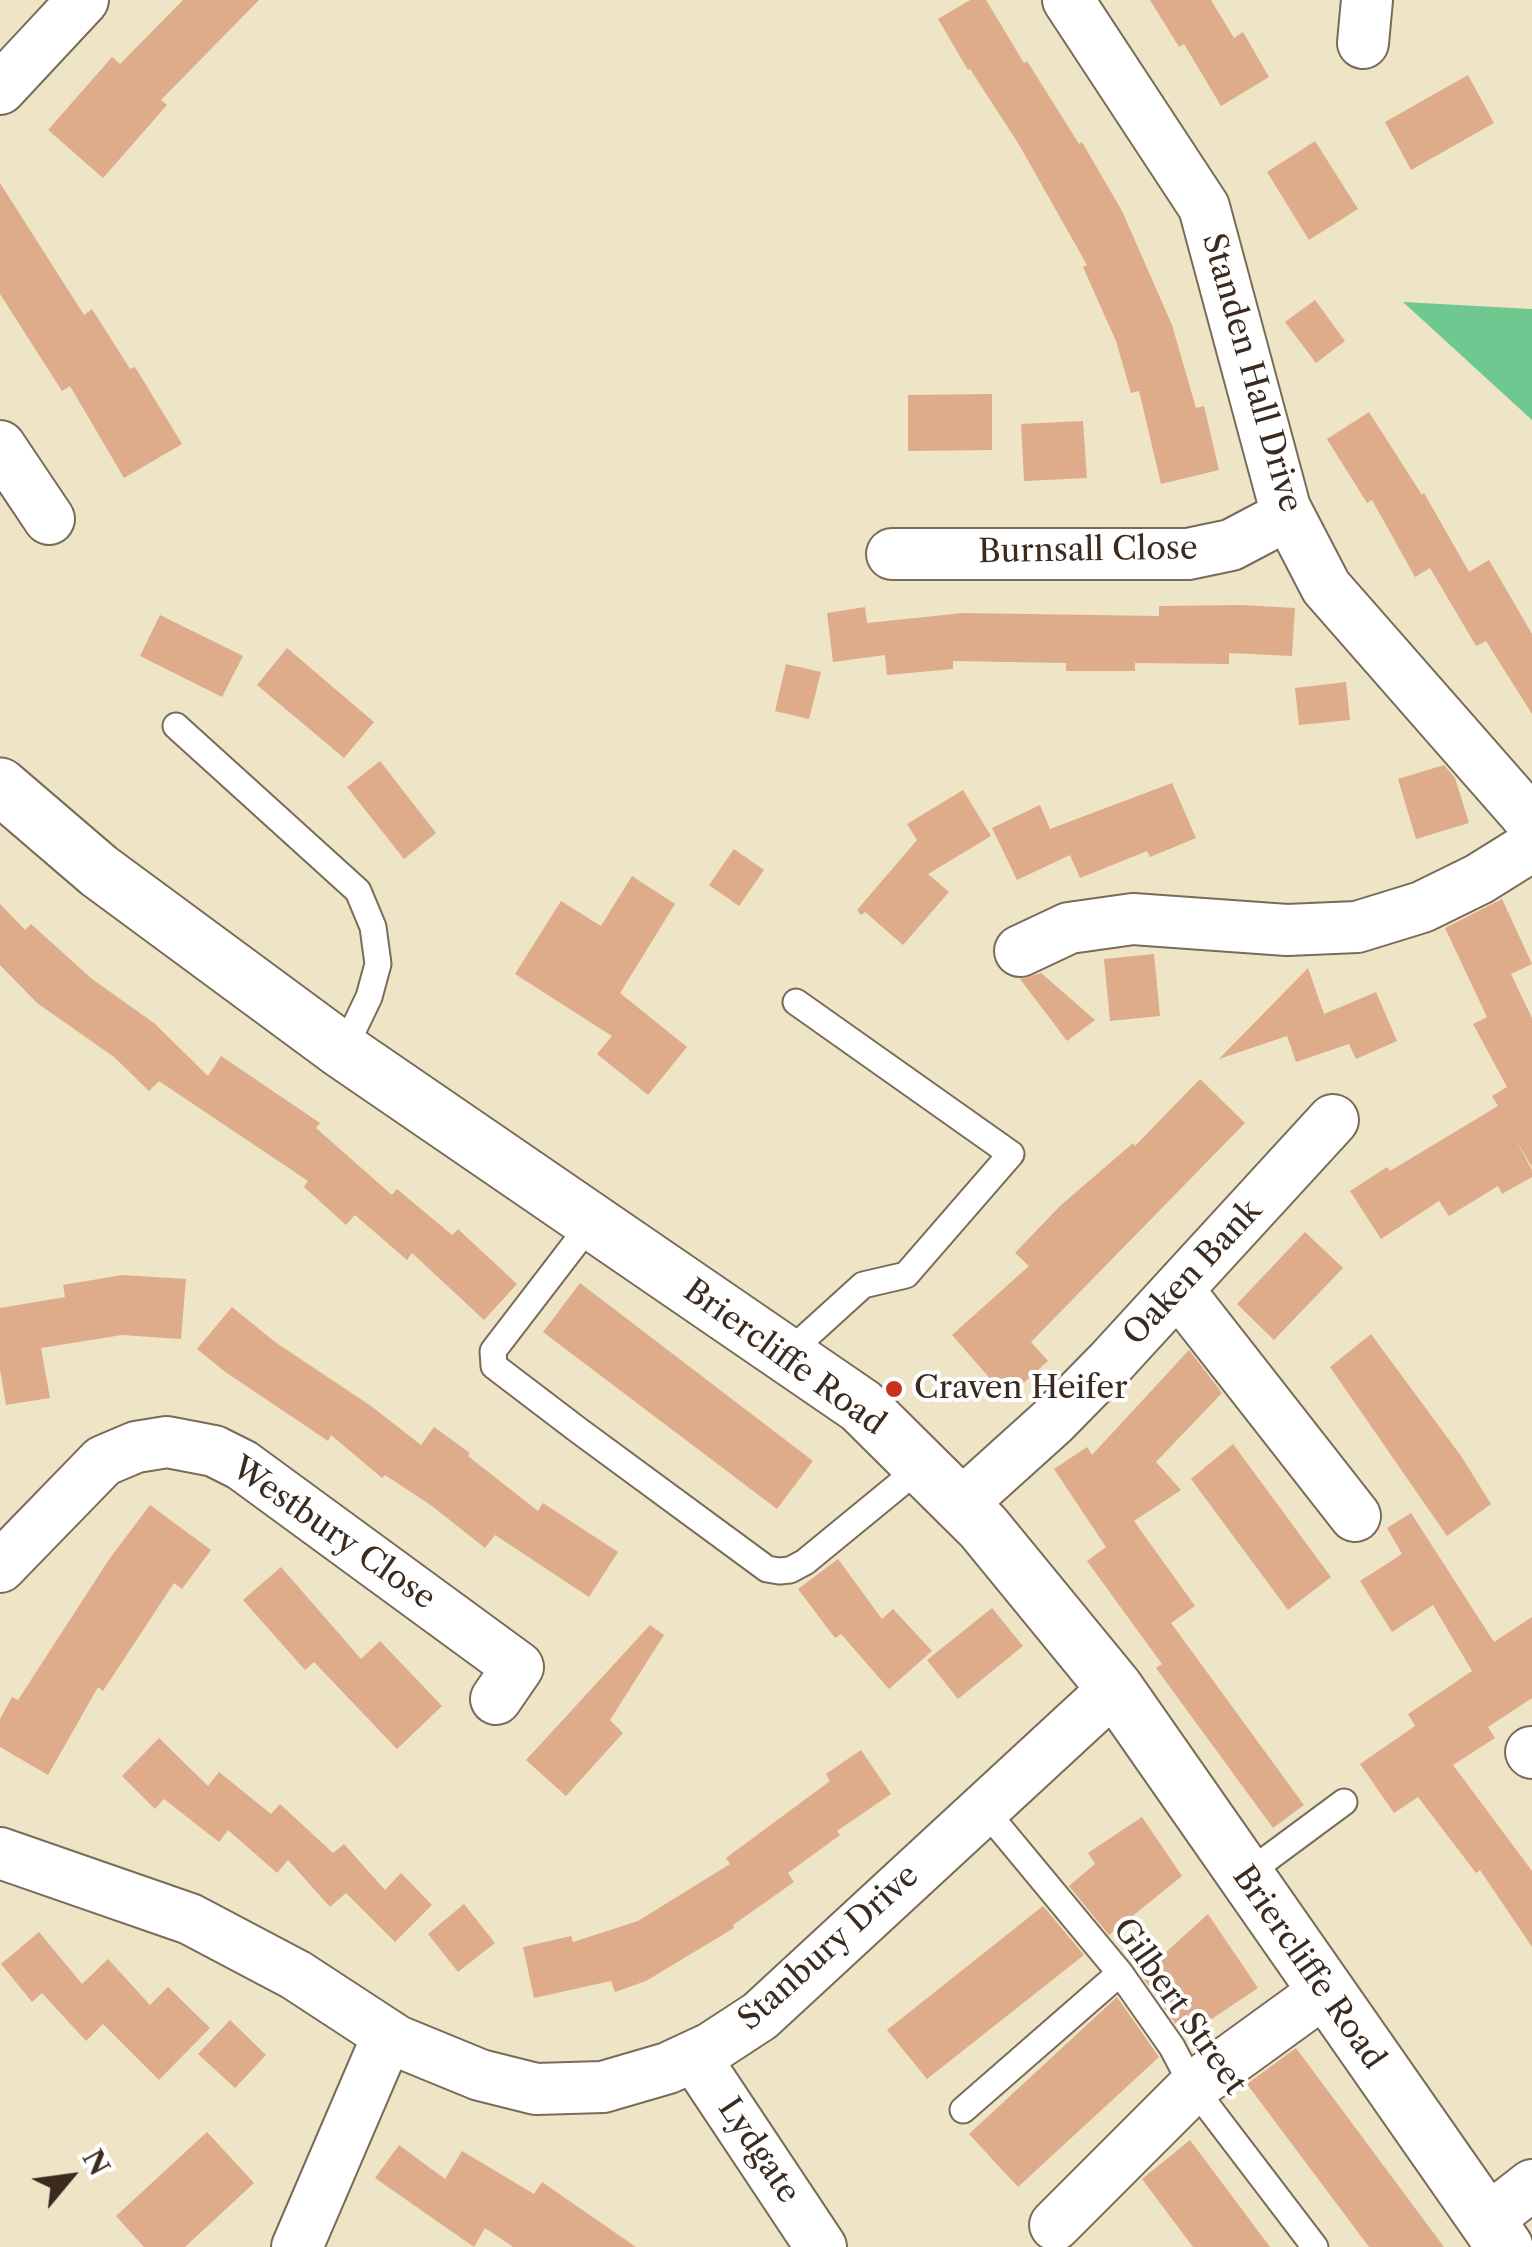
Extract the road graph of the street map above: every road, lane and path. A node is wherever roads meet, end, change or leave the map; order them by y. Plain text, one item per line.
1 (83, 0) edge
2 (1068, 0) edge
3 (0, 89) edge
4 (0, 446) edge
5 (1288, 514) junction
6 (49, 519) dead end
7 (922, 540) dead end
8 (176, 726) dead end
9 (0, 786) edge
10 (1532, 822) edge
11 (1532, 846) edge
12 (1020, 951) dead end
13 (796, 1002) dead end
14 (343, 1051) junction
15 (1334, 1120) dead end
16 (592, 1222) junction
17 (1178, 1290) junction
18 (787, 1354) junction
19 (922, 1466) junction
20 (960, 1504) junction
21 (1355, 1516) dead end
22 (0, 1566) edge
23 (516, 1669) dead end
24 (1115, 1688) junction
25 (1344, 1802) dead end
26 (984, 1809) junction
27 (0, 1853) edge
28 (1244, 1876) junction
29 (1120, 1974) junction
30 (1324, 1992) junction
31 (388, 2034) junction
32 (694, 2056) junction
33 (1194, 2086) junction
34 (963, 2110) dead end
35 (1532, 2185) edge
36 (1055, 2226) dead end
37 (1496, 2234) edge
38 (297, 2247) edge
39 (822, 2247) edge
40 (1315, 2247) edge

1 - 3 street
2 - 5 street, Standen Hall Drive
4 - 6 street
5 - 7 street, Burnsall Close
5 - 10 street, Standen Hall Drive
8 - 14 lane
9 - 14 street, Briercliffe Road
11 - 12 street
13 - 18 lane
14 - 16 street, Briercliffe Road
15 - 17 street, Oaken Bank
16 - 18 street, Briercliffe Road
16 - 19 lane
17 - 20 street, Oaken Bank
17 - 21 street
18 - 19 street, Briercliffe Road
19 - 20 street, Briercliffe Road
20 - 24 street, Briercliffe Road
22 - 23 street, Westbury Close
24 - 26 street, Stanbury Drive
24 - 28 street, Briercliffe Road
25 - 28 lane
26 - 29 lane, Gilbert Street
26 - 32 street, Stanbury Drive
27 - 31 street, Stanbury Drive
28 - 30 street, Briercliffe Road
29 - 33 lane, Gilbert Street
29 - 34 lane
30 - 33 street
30 - 37 street, Briercliffe Road
31 - 32 street, Stanbury Drive
31 - 38 street
32 - 39 street, Lydgate
33 - 36 street
33 - 40 lane, Gilbert Street
35 - 37 street

